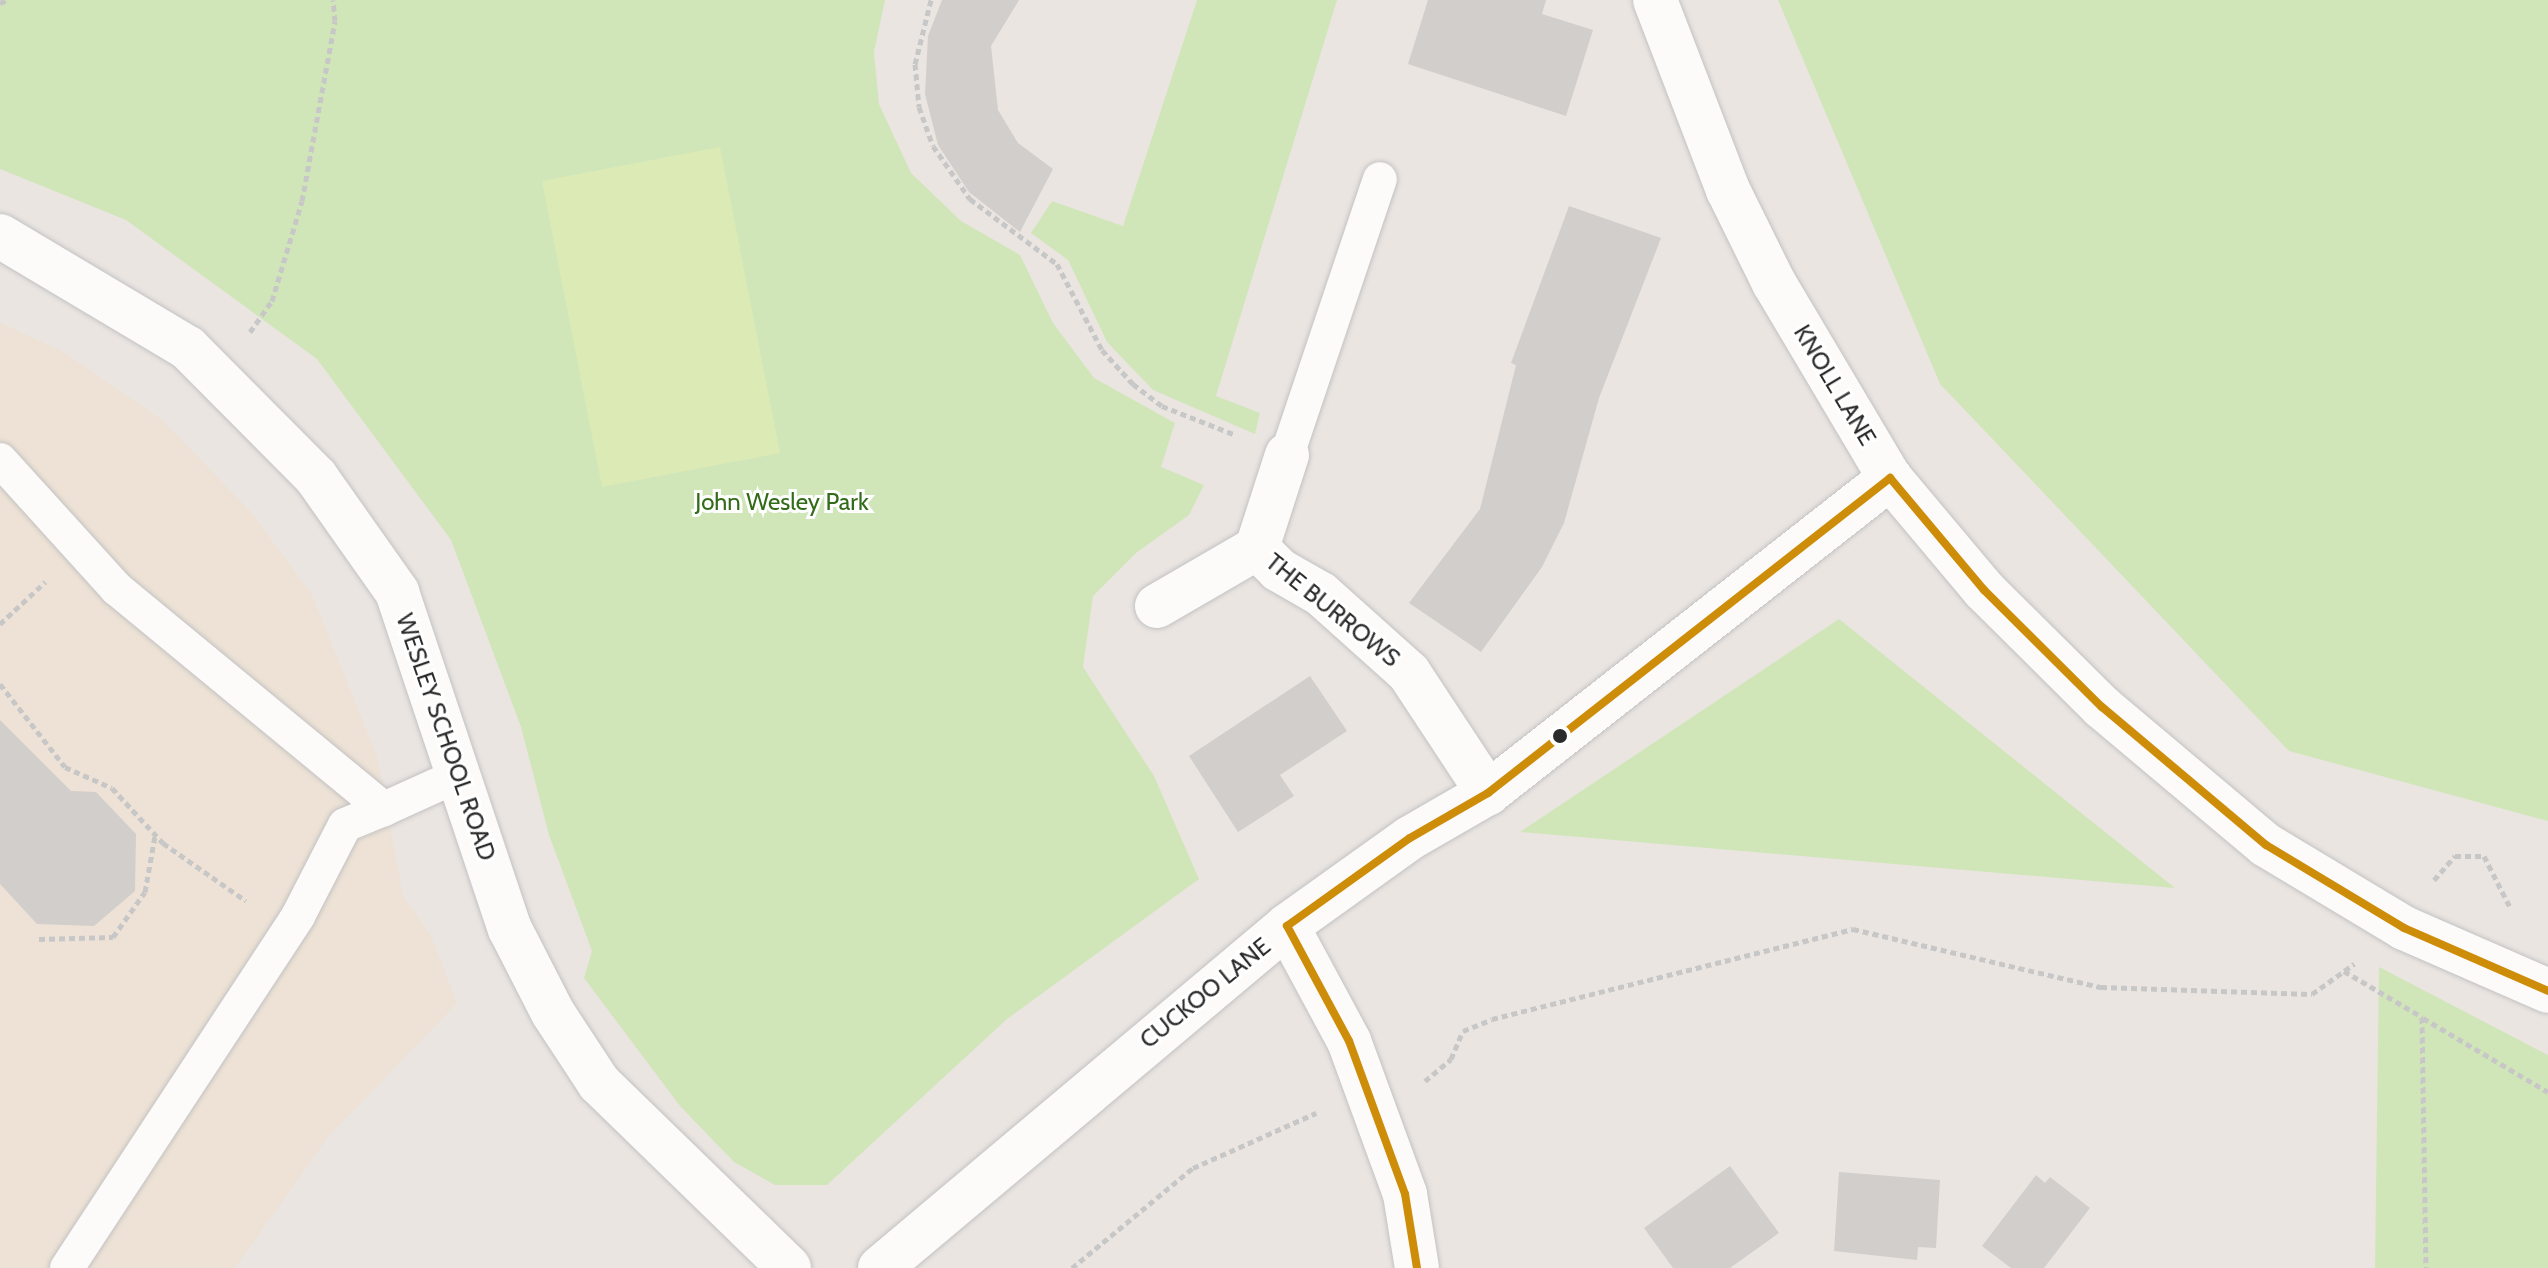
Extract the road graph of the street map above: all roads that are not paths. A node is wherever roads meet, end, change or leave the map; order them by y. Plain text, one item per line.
1 (1655, 0) edge
2 (1380, 179) dead end
3 (0, 236) edge
4 (1287, 455) joint
5 (0, 460) edge
6 (1890, 478) junction
7 (1257, 548) junction
8 (1157, 606) dead end
9 (461, 774) junction
10 (1488, 793) junction
11 (384, 809) junction
12 (1287, 926) junction
13 (2548, 991) edge
14 (67, 1268) edge
15 (789, 1268) edge
16 (880, 1268) edge
17 (1417, 1268) edge

1 - 6 street, KNOLL LANE
2 - 4 lane
3 - 9 street, WESLEY SCHOOL ROAD
4 - 7 street, THE BURROWS
5 - 11 lane
6 - 10 street, CUCKOO LANE
6 - 13 street, KNOLL LANE
7 - 8 street, THE BURROWS
7 - 10 street, THE BURROWS
9 - 11 lane
9 - 15 street, WESLEY SCHOOL ROAD
10 - 12 street, CUCKOO LANE
11 - 14 lane
12 - 16 street, CUCKOO LANE
12 - 17 street

